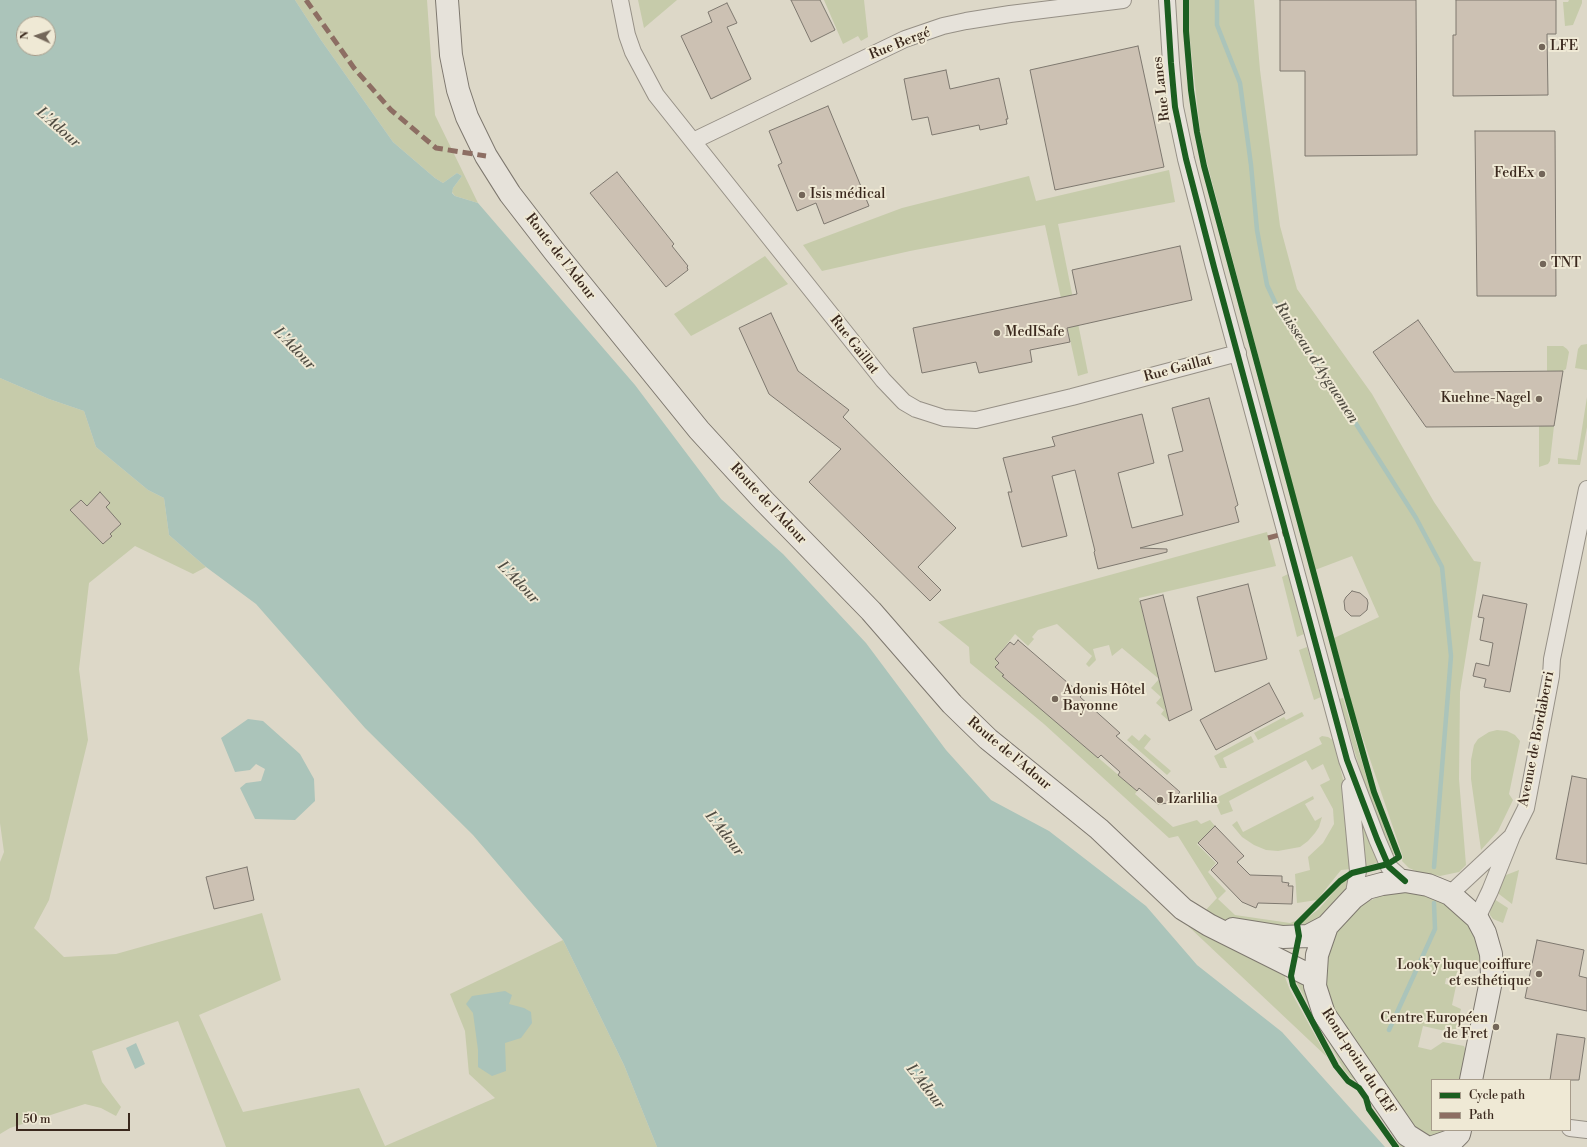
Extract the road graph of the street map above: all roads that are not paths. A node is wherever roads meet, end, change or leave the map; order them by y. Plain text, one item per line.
1 (447, 0) edge
2 (620, 0) edge
3 (1123, 0) edge
4 (1168, 0) edge
5 (693, 141) junction
6 (1238, 353) junction
7 (1587, 489) edge
8 (1347, 760) junction
9 (1512, 836) junction
10 (1405, 881) junction
11 (1450, 894) junction
12 (1353, 898) junction
13 (1477, 918) junction
14 (1209, 925) junction
15 (1327, 926) junction
16 (1315, 978) junction
17 (1471, 1079) edge
18 (1571, 1128) edge
19 (1587, 1130) edge
20 (1455, 1139) edge
21 (1426, 1147) edge
22 (1433, 1147) edge

1 - 14 main road, Route de l'Adour
2 - 5 street, Rue Gaillat
3 - 5 street, Rue Bergé
4 - 6 street, Rue Lanes
5 - 6 street, Rue Gaillat
6 - 8 street, Rue Lanes
7 - 9 street, Avenue de Bordaberri
8 - 10 street, Rue Lanes
8 - 12 street, Rue Lanes
9 - 11 street, Avenue de Bordaberri
9 - 13 street, Avenue de Bordaberri
10 - 11 main road, Rond-point du CEF
10 - 12 main road, Rond-point du CEF
11 - 13 main road, Rond-point du CEF
12 - 15 main road, Rond-point du CEF
13 - 17 main road, Rond-point du CEF
14 - 15 main road, Route de l'Adour
14 - 16 main road, Route de l'Adour
15 - 16 main road, Rond-point du CEF
16 - 21 main road, Rond-point du CEF
18 - 19 street
20 - 22 main road

